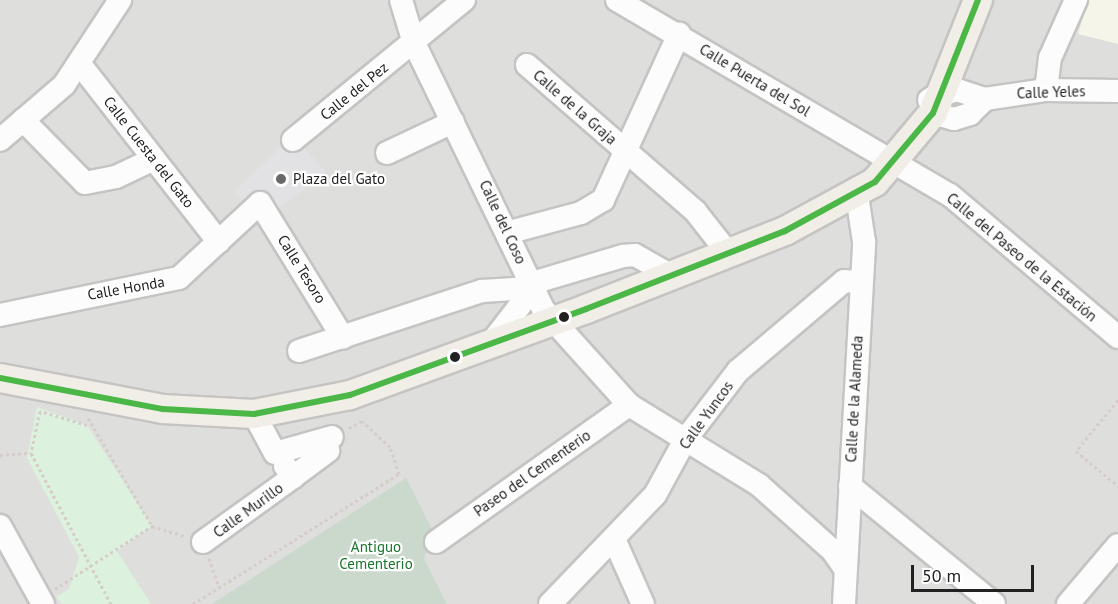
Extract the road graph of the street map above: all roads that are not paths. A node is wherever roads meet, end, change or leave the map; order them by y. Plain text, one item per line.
1 (401, 0) edge
2 (464, 0) edge
3 (961, 0) edge
4 (969, 0) edge
5 (978, 0) edge
6 (1076, 0) edge
7 (619, 1) edge
8 (121, 4) edge
9 (679, 34) junction
10 (414, 43) junction
11 (79, 63) junction
12 (527, 65) dead end
13 (1046, 90) junction
14 (1118, 91) edge
15 (938, 99) junction
16 (985, 99) junction
17 (23, 120) junction
18 (453, 122) junction
19 (0, 140) edge
20 (293, 140) dead end
21 (624, 149) junction
22 (387, 153) dead end
23 (154, 159) junction
24 (893, 162) junction
25 (857, 195) junction
26 (260, 202) joint
27 (510, 232) junction
28 (219, 242) junction
29 (729, 253) junction
30 (670, 275) junction
31 (860, 282) junction
32 (530, 288) junction
33 (0, 315) edge
34 (553, 321) junction
35 (1118, 337) edge
36 (343, 338) junction
37 (490, 343) junction
38 (299, 351) dead end
39 (0, 378) edge
40 (629, 405) junction
41 (254, 414) junction
42 (685, 440) junction
43 (275, 453) junction
44 (293, 477) junction
45 (850, 486) junction
46 (0, 526) edge
47 (614, 539) junction
48 (203, 542) road end
49 (436, 542) dead end
50 (840, 545) junction
51 (1118, 545) edge
52 (570, 595) edge
53 (35, 602) edge
54 (550, 604) edge
55 (643, 604) edge
56 (844, 604) edge
57 (994, 604) edge
58 (1068, 604) edge

1 - 10 street, Calle del Coso
2 - 10 street, Calle del Pez
3 - 15 main road
4 - 15 street
5 - 15 main road
6 - 13 street
7 - 9 street, Calle Puerta del Sol
8 - 11 street
9 - 21 street
9 - 24 street, Calle Puerta del Sol
10 - 18 street, Calle del Coso
10 - 20 street, Calle del Pez
11 - 17 street
11 - 23 street, Calle Cuesta del Gato
12 - 21 street, Calle de la Graja
13 - 14 street, Calle Yeles
13 - 16 street, Calle Yeles
15 - 16 street, Calle Yeles
15 - 16 street, Calle Yeles
15 - 24 main road
17 - 19 street
17 - 23 street
18 - 22 street
18 - 27 street, Calle del Coso
21 - 27 street, Calle de la Graja
21 - 29 street, Calle de la Graja
23 - 28 street, Calle Cuesta del Gato
24 - 25 main road
24 - 35 street, Calle del Paseo de la Estación
25 - 29 main road
25 - 31 street, Calle de la Alameda
26 - 28 street, Calle Honda
26 - 36 street, Calle Tesoro
27 - 32 street, Calle del Coso
28 - 33 street, Calle Honda
29 - 30 main road
30 - 32 street
30 - 34 main road
31 - 42 street, Calle Yuncos
31 - 45 street, Calle de la Alameda
32 - 34 street, Calle del Coso
32 - 36 street
32 - 37 street
34 - 37 main road
34 - 40 street, Calle del Coso
36 - 38 street
37 - 41 main road
39 - 41 main road
40 - 42 street, Calle del Coso
40 - 49 street, Paseo del Cementerio
41 - 43 street, Calle Murillo
42 - 47 street, Calle Yuncos
42 - 50 street, Calle del Coso
43 - 44 street, Calle Murillo
43 - 44 street, Calle Murillo
44 - 48 street, Calle Murillo
45 - 50 street, Calle de la Alameda
45 - 57 street
46 - 53 street
47 - 52 street, Calle Yuncos
47 - 55 street
50 - 56 street, Calle del Coso
51 - 58 street
52 - 54 street, Calle Yuncos

